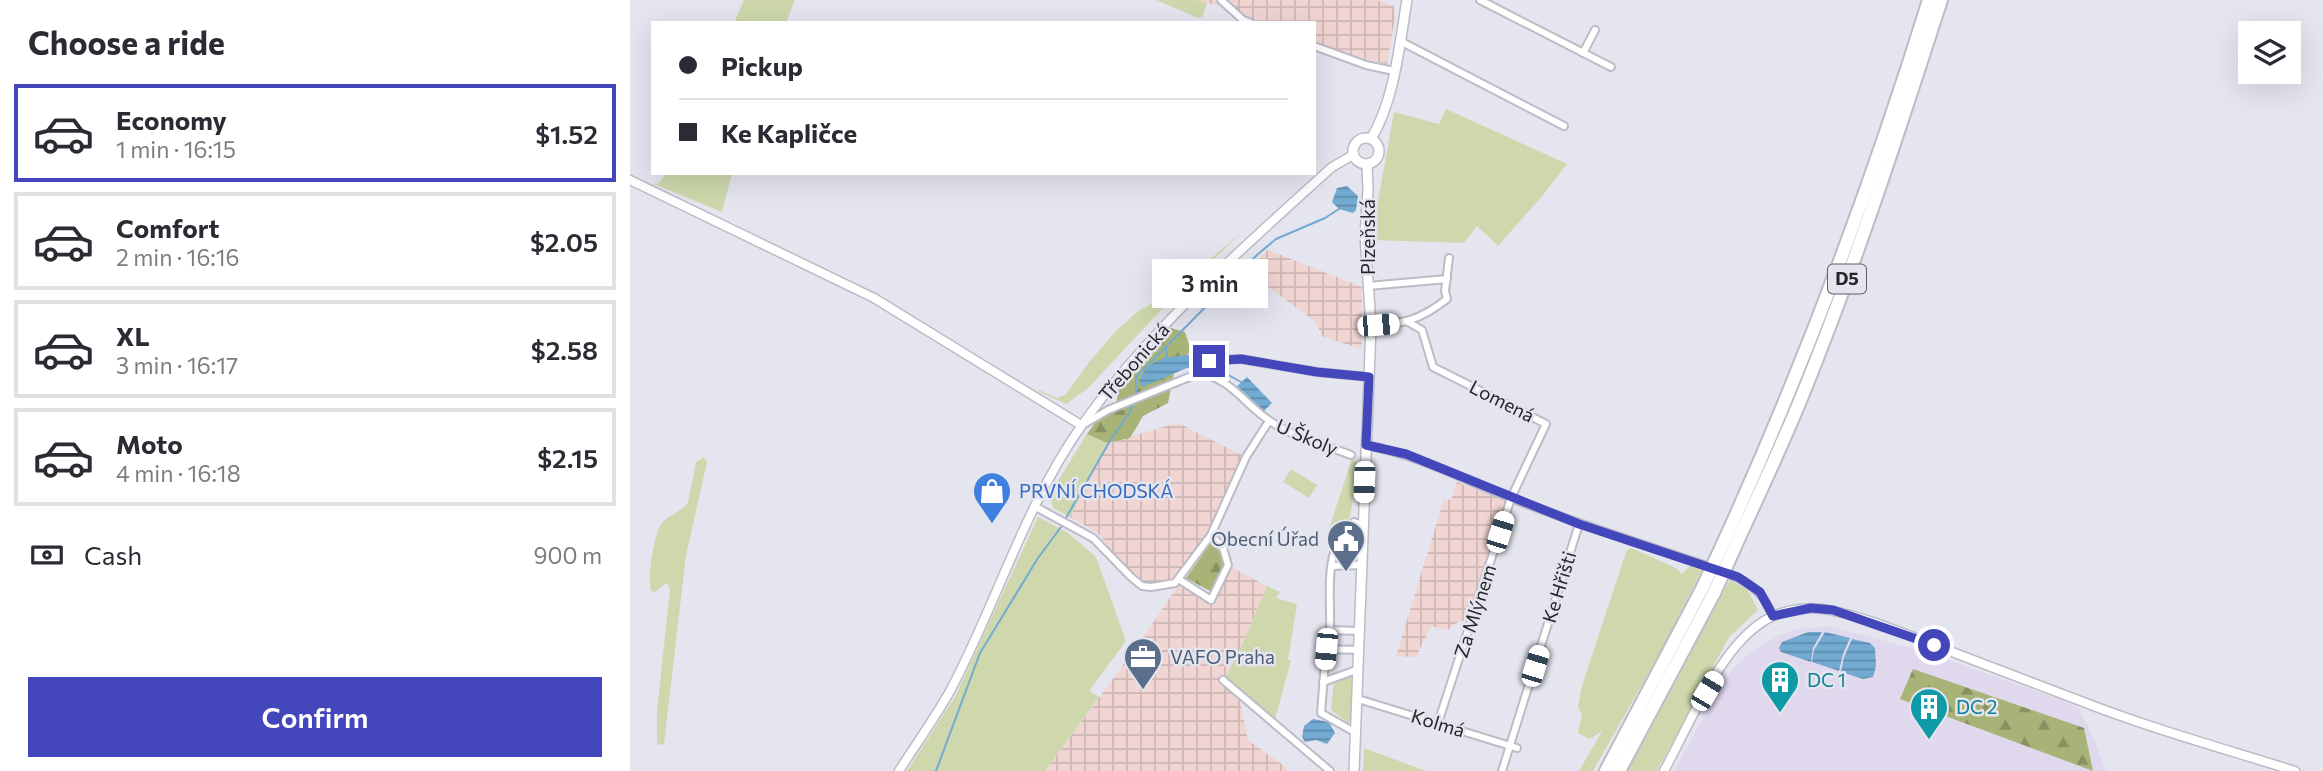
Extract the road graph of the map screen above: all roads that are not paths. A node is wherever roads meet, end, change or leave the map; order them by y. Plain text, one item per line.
1 (1221, 0) edge
2 (1407, 0) edge
3 (1480, 0) edge
4 (1929, 0) edge
5 (1941, 0) edge
6 (1246, 21) edge
7 (1595, 30) dead end
8 (1400, 41) junction
9 (1316, 47) edge
10 (1583, 53) junction
11 (1611, 67) dead end
12 (1394, 71) junction
13 (1564, 126) dead end
14 (1371, 139) junction
15 (1353, 155) junction
16 (1367, 164) junction
17 (630, 180) edge
18 (1449, 258) dead end
19 (1447, 279) junction
20 (1368, 286) junction
21 (1408, 322) junction
22 (1371, 326) junction
23 (1209, 361) dead end
24 (1369, 377) junction
25 (1269, 421) junction
26 (1082, 425) junction
27 (1366, 445) junction
28 (1350, 455) dead end
29 (1511, 498) junction
30 (1036, 507) junction
31 (1579, 524) junction
32 (1363, 525) junction
33 (1211, 534) junction
34 (1728, 549) junction
35 (1362, 565) junction
36 (1332, 566) junction
37 (1180, 580) junction
38 (1708, 590) junction
39 (1773, 616) junction
40 (1359, 631) junction
41 (1359, 650) junction
42 (1359, 669) junction
43 (1223, 680) dead end
44 (1323, 682) junction
45 (1358, 699) junction
46 (1438, 723) junction
47 (1357, 733) junction
48 (1514, 747) junction
49 (899, 771) edge
50 (1329, 771) edge
51 (1354, 771) edge
52 (1502, 771) edge
53 (1606, 771) edge
54 (1619, 771) edge
55 (1664, 771) edge
56 (2295, 771) edge

1 - 6 street
2 - 8 main road, Plzeňská
3 - 10 street
4 - 34 highway, D5
5 - 34 highway, D5
7 - 10 street
8 - 12 main road, Plzeňská
8 - 13 street
9 - 12 street
10 - 11 street
12 - 14 main road, Plzeňská
14 - 15 main road, Plzeňská
14 - 16 main road, Plzeňská
15 - 16 main road
15 - 26 street, Třebonická
16 - 20 main road, Plzeňská
17 - 26 street
18 - 19 street
19 - 20 street
19 - 21 street
20 - 22 main road, Plzeňská
21 - 22 street
21 - 29 street, Lomená
22 - 24 main road, Plzeňská
23 - 24 street
24 - 27 main road, Plzeňská
25 - 26 street, U Školy
25 - 28 street, U Školy
25 - 33 street
26 - 30 street, Třebonická
27 - 29 street
27 - 32 main road, Plzeňská
29 - 31 street
29 - 46 street, Za Mlýnem
30 - 37 street
30 - 49 street, Třebonická
31 - 39 street
31 - 48 street, Ke Hřišti
32 - 35 main road, Plzeňská
32 - 36 street
33 - 37 street
33 - 37 street
34 - 38 highway, D5, bridge
35 - 36 street
35 - 40 main road, Plzeňská
36 - 40 street
38 - 53 highway, D5
38 - 54 highway, D5
39 - 55 street
39 - 56 street
40 - 41 main road, Plzeňská
41 - 42 main road, Plzeňská
41 - 44 street
42 - 44 street
42 - 45 main road, Plzeňská
43 - 50 street
44 - 47 street
45 - 46 street, Kolmá
45 - 47 main road, Plzeňská
46 - 48 street, Kolmá
47 - 51 main road, Plzeňská
48 - 52 street, Ke Hřišti

